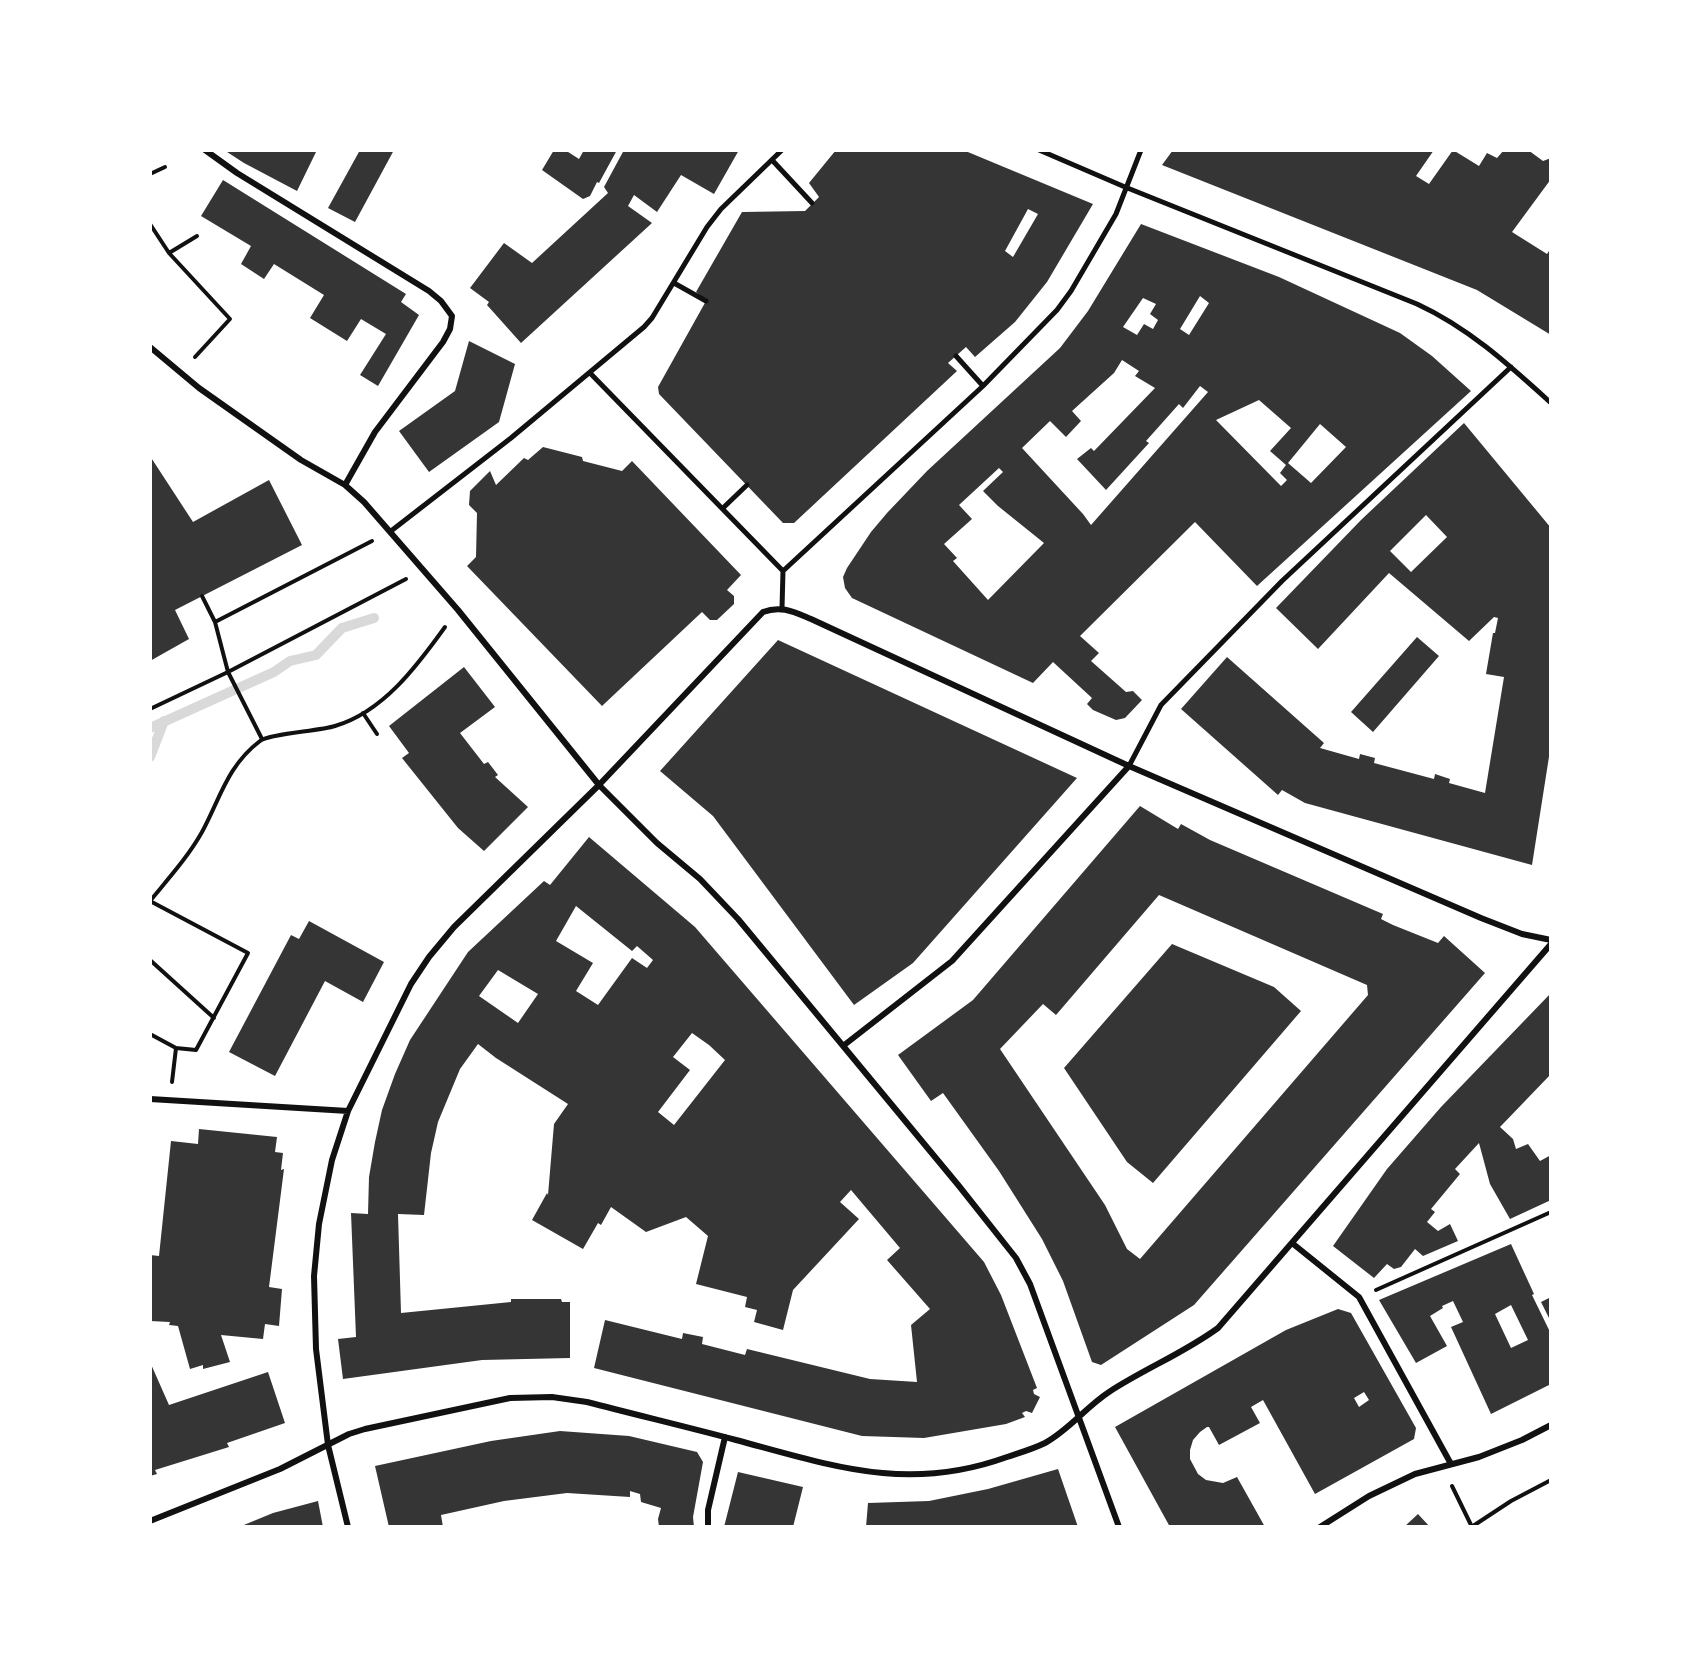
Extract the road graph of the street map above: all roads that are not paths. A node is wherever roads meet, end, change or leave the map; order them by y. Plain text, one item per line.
1 (205, 150) edge
2 (782, 150) edge
3 (1039, 150) edge
4 (1141, 150) edge
5 (772, 160) junction
6 (1125, 187) junction
7 (812, 203) dead end
8 (674, 283) junction
9 (706, 301) dead end
10 (150, 347) edge
11 (956, 356) dead end
12 (1511, 367) junction
13 (590, 373) junction
14 (983, 386) junction
15 (1551, 403) edge
16 (747, 484) dead end
17 (345, 485) junction
18 (723, 508) junction
19 (391, 531) junction
20 (783, 571) junction
21 (782, 608) junction
22 (1129, 766) junction
23 (599, 785) junction
24 (1551, 942) edge
25 (843, 1046) junction
26 (150, 1099) edge
27 (348, 1111) junction
28 (1292, 1243) junction
29 (1078, 1417) junction
30 (1551, 1425) edge
31 (725, 1437) junction
32 (328, 1445) junction
33 (1451, 1464) junction
34 (150, 1521) edge
35 (348, 1527) edge
36 (708, 1527) edge
37 (1119, 1527) edge
38 (1320, 1527) edge

1 - 17 street
2 - 5 street
3 - 6 street
4 - 6 street
5 - 7 street
5 - 8 street
6 - 12 street
6 - 14 street
8 - 9 street
8 - 13 street
10 - 17 street
11 - 14 street
12 - 15 street
12 - 22 street
13 - 18 street
13 - 19 street
14 - 20 street
16 - 18 street
17 - 19 street
18 - 20 street
19 - 23 street
20 - 21 street
21 - 22 street
21 - 23 street
22 - 24 street
22 - 25 street
23 - 25 street
23 - 27 street
24 - 28 street
25 - 29 street
26 - 27 street
27 - 32 street
28 - 29 street
28 - 33 street
29 - 31 street
29 - 37 street
30 - 33 street
31 - 32 street
31 - 36 street
32 - 34 street
32 - 35 street
33 - 38 street

